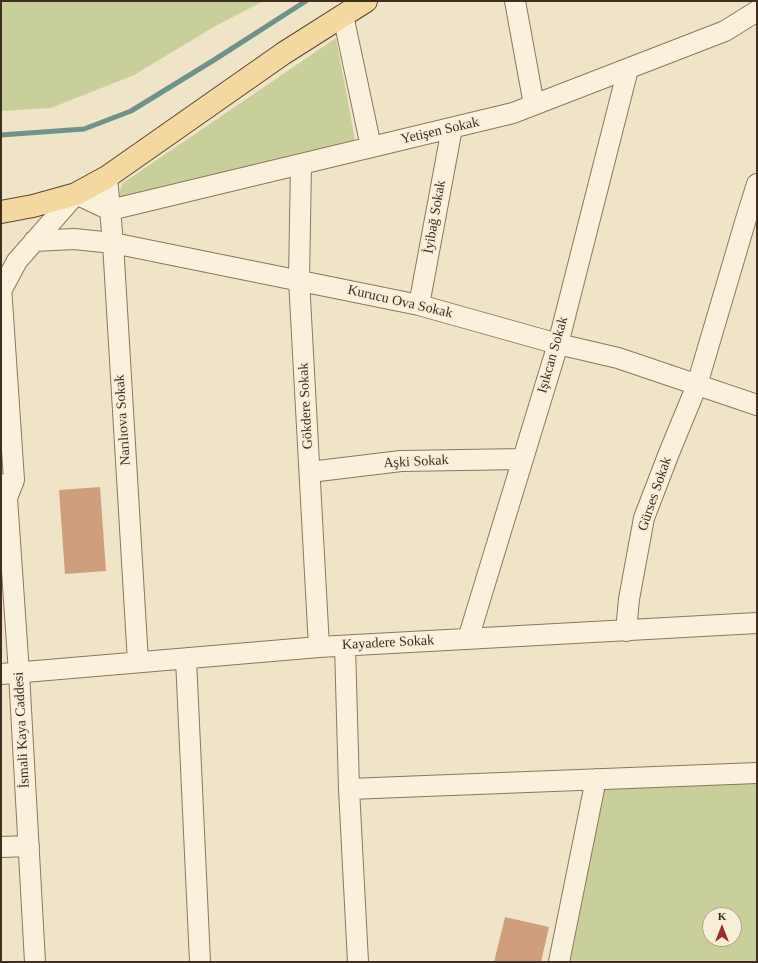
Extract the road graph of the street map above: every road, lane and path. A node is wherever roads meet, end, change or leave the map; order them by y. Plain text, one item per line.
1 (366, 1) edge
2 (515, 1) edge
3 (757, 11) edge
4 (343, 15) junction
5 (628, 69) junction
6 (534, 105) junction
7 (452, 128) junction
8 (371, 147) junction
9 (301, 164) junction
10 (107, 177) junction
11 (757, 184) edge
12 (76, 194) junction
13 (110, 210) junction
14 (1, 212) edge
15 (751, 221) edge
16 (34, 241) junction
17 (113, 243) junction
18 (299, 280) junction
19 (1, 286) edge
20 (1, 291) edge
21 (419, 305) junction
22 (558, 344) junction
23 (697, 385) junction
24 (757, 405) edge
25 (523, 459) junction
26 (310, 472) junction
27 (3, 493) edge
28 (757, 623) edge
29 (626, 631) junction
30 (468, 639) junction
31 (345, 646) junction
32 (319, 647) junction
33 (186, 659) junction
34 (138, 662) junction
35 (10, 673) edge
36 (757, 773) edge
37 (596, 779) junction
38 (349, 789) junction
39 (29, 846) junction
40 (1, 847) edge
41 (35, 962) edge
42 (200, 962) edge
43 (358, 962) edge
44 (559, 962) edge

1 - 4 main road
2 - 6 street
3 - 5 street, Yetişen Sokak
4 - 8 street
4 - 10 main road
5 - 6 street, Yetişen Sokak
5 - 22 street, Işıkcan Sokak
6 - 7 street, Yetişen Sokak
7 - 8 street, Yetişen Sokak
7 - 21 street, İyibağ Sokak
8 - 9 street, Yetişen Sokak
9 - 13 street, Yetişen Sokak
9 - 18 street, Gökdere Sokak
10 - 12 main road
10 - 13 street, Narılıova Sokak
11 - 15 street, Gürses Sokak
12 - 13 street
12 - 14 main road
12 - 16 street
13 - 17 street, Narılıova Sokak
15 - 23 street, Gürses Sokak
16 - 17 street, Kurucu Ova Sokak
16 - 20 street
17 - 18 street, Kurucu Ova Sokak
17 - 34 street, Narılıova Sokak
18 - 21 street, Kurucu Ova Sokak
18 - 26 street, Gökdere Sokak
19 - 20 street, İsmali Kaya Caddesi
20 - 27 street, İsmali Kaya Caddesi
21 - 22 street, Kurucu Ova Sokak
22 - 23 street, Kurucu Ova Sokak
22 - 25 street, Işıkcan Sokak
23 - 24 street, Kurucu Ova Sokak
23 - 29 street, Gürses Sokak
25 - 26 street, Aşki Sokak
25 - 30 street, Işıkcan Sokak
26 - 32 street, Gökdere Sokak
27 - 35 street, İsmali Kaya Caddesi
28 - 29 street, Kayadere Sokak
29 - 30 street, Kayadere Sokak
30 - 31 street, Kayadere Sokak
31 - 32 street, Kayadere Sokak
31 - 38 street
32 - 33 street, Kayadere Sokak
33 - 34 street, Kayadere Sokak
33 - 42 street
34 - 35 street, Kayadere Sokak
35 - 39 street, İsmali Kaya Caddesi
36 - 37 street
37 - 38 street
37 - 44 street
38 - 43 street
39 - 40 street
39 - 41 street, İsmali Kaya Caddesi

